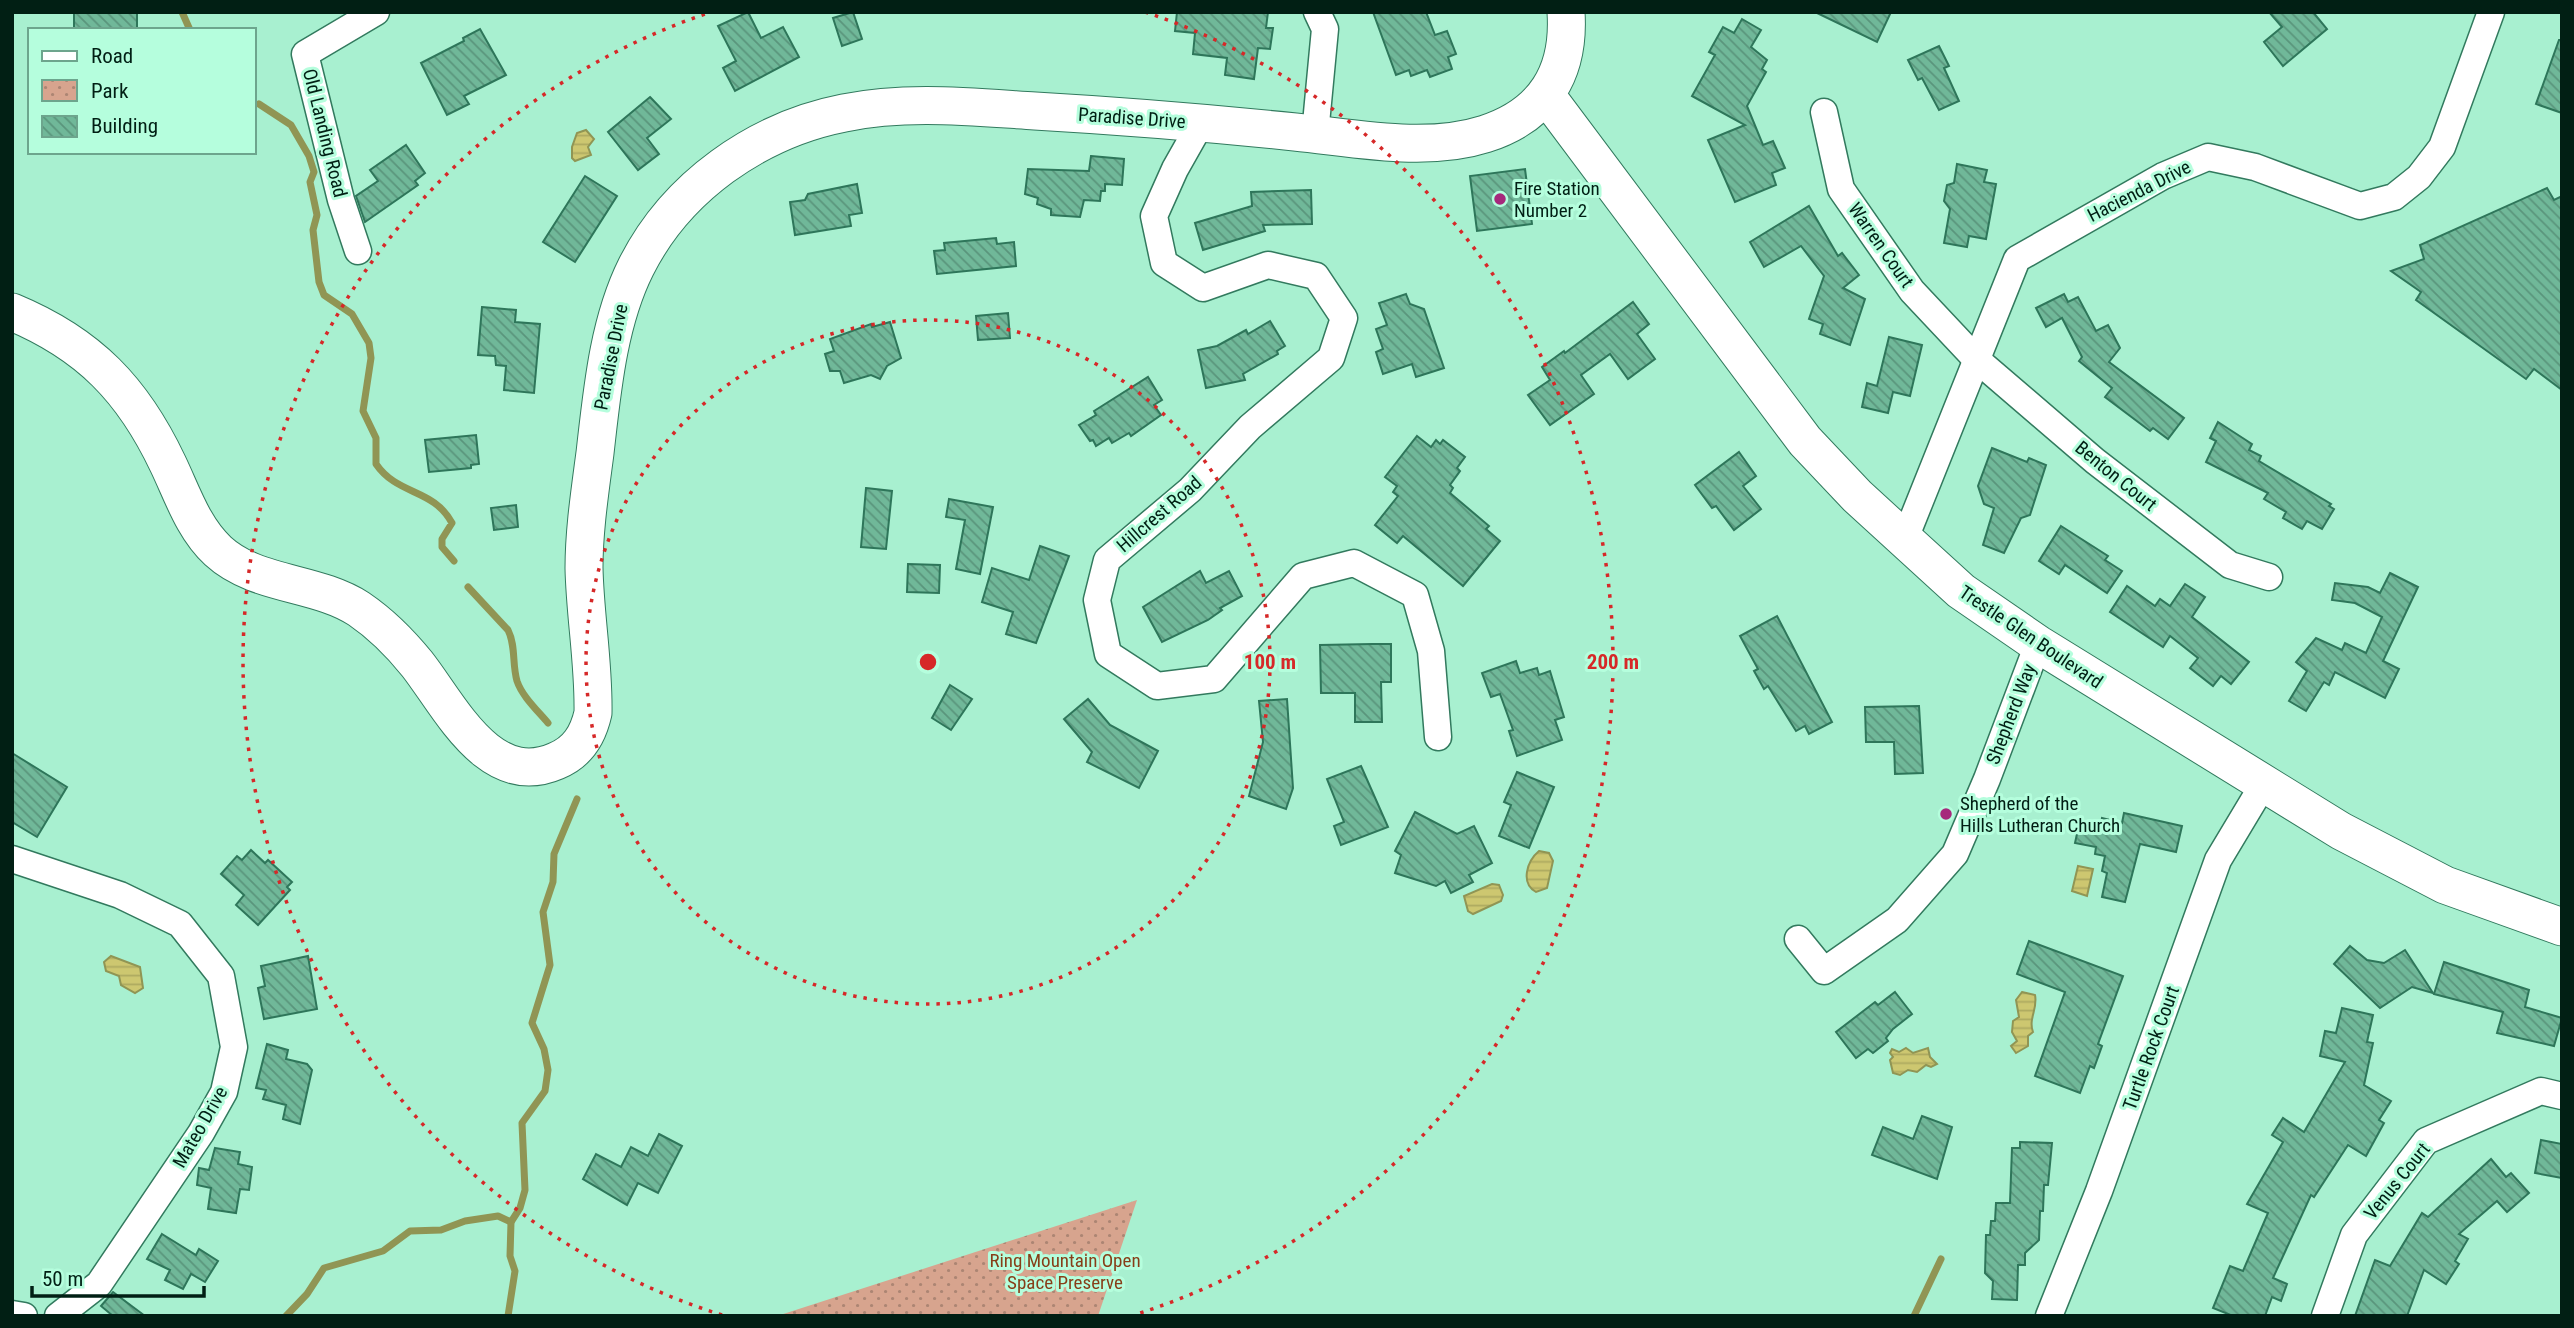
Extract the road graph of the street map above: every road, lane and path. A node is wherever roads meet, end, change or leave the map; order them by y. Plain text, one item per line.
1 (376, 12) edge
2 (1317, 12) edge
3 (1566, 12) edge
4 (2491, 12) edge
5 (1546, 95) junction
6 (1824, 112) dead end
7 (1201, 123) junction
8 (1315, 134) junction
9 (358, 251) dead end
10 (12, 312) edge
11 (1975, 358) junction
12 (1904, 541) junction
13 (2269, 577) dead end
14 (2038, 645) junction
15 (1438, 737) dead end
16 (2263, 785) junction
17 (12, 859) edge
18 (2562, 927) edge
19 (1798, 939) dead end
20 (2562, 1096) edge
21 (12, 1314) edge
22 (24, 1316) edge
23 (58, 1316) edge
24 (2049, 1316) edge
25 (2326, 1316) edge

1 - 9 street, Old Landing Road
2 - 8 street
3 - 5 street, Paradise Drive
4 - 11 street, Hacienda Drive
5 - 8 street, Paradise Drive
5 - 12 street, Trestle Glen Boulevard
6 - 11 street, Warren Court
7 - 8 street, Paradise Drive
7 - 10 street, Paradise Drive
7 - 15 street, Hillcrest Road
11 - 12 street, Hacienda Drive
11 - 13 street, Benton Court
12 - 14 street, Trestle Glen Boulevard
14 - 16 street, Trestle Glen Boulevard
14 - 19 street, Shepherd Way
16 - 18 street, Trestle Glen Boulevard
16 - 24 street, Turtle Rock Court
17 - 23 street, Mateo Drive
20 - 25 street, Venus Court
21 - 22 street

